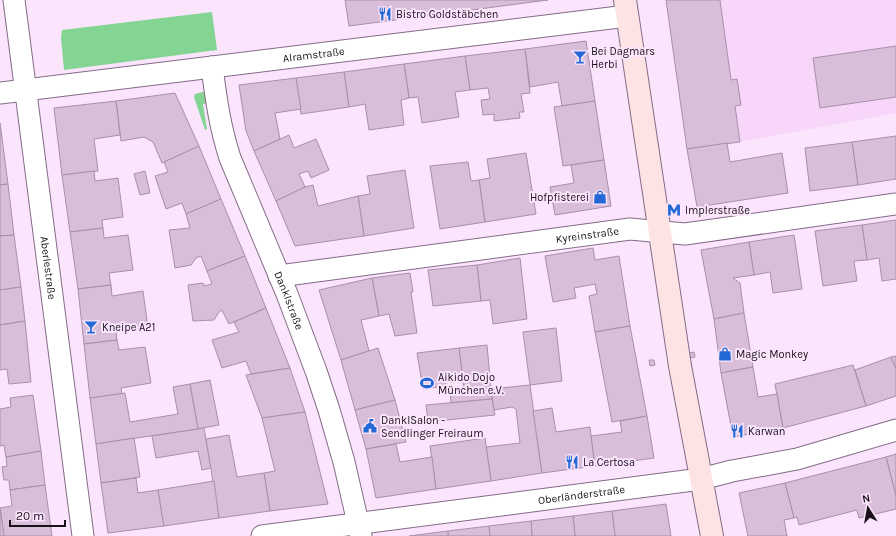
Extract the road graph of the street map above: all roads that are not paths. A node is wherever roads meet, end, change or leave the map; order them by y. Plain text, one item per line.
1 (14, 0) edge
2 (626, 8) edge
3 (212, 67) junction
4 (26, 89) junction
5 (0, 93) edge
6 (896, 204) edge
7 (660, 232) junction
8 (279, 276) junction
9 (896, 430) edge
10 (692, 480) junction
11 (359, 530) edge
12 (83, 536) edge
13 (262, 536) edge
14 (712, 536) edge

1 - 4 street, Aberlestraße
2 - 3 street, Alramstraße
2 - 7 main road
3 - 4 street, Alramstraße
3 - 8 street, Danklstraße
4 - 5 street, Alramstraße
4 - 12 street, Aberlestraße
6 - 7 street, Kyreinstraße
7 - 8 street, Kyreinstraße
7 - 10 main road
8 - 11 street, Danklstraße
9 - 10 street, Oberländerstraße
10 - 11 street, Oberländerstraße
10 - 14 main road
11 - 13 street, Oberländerstraße

